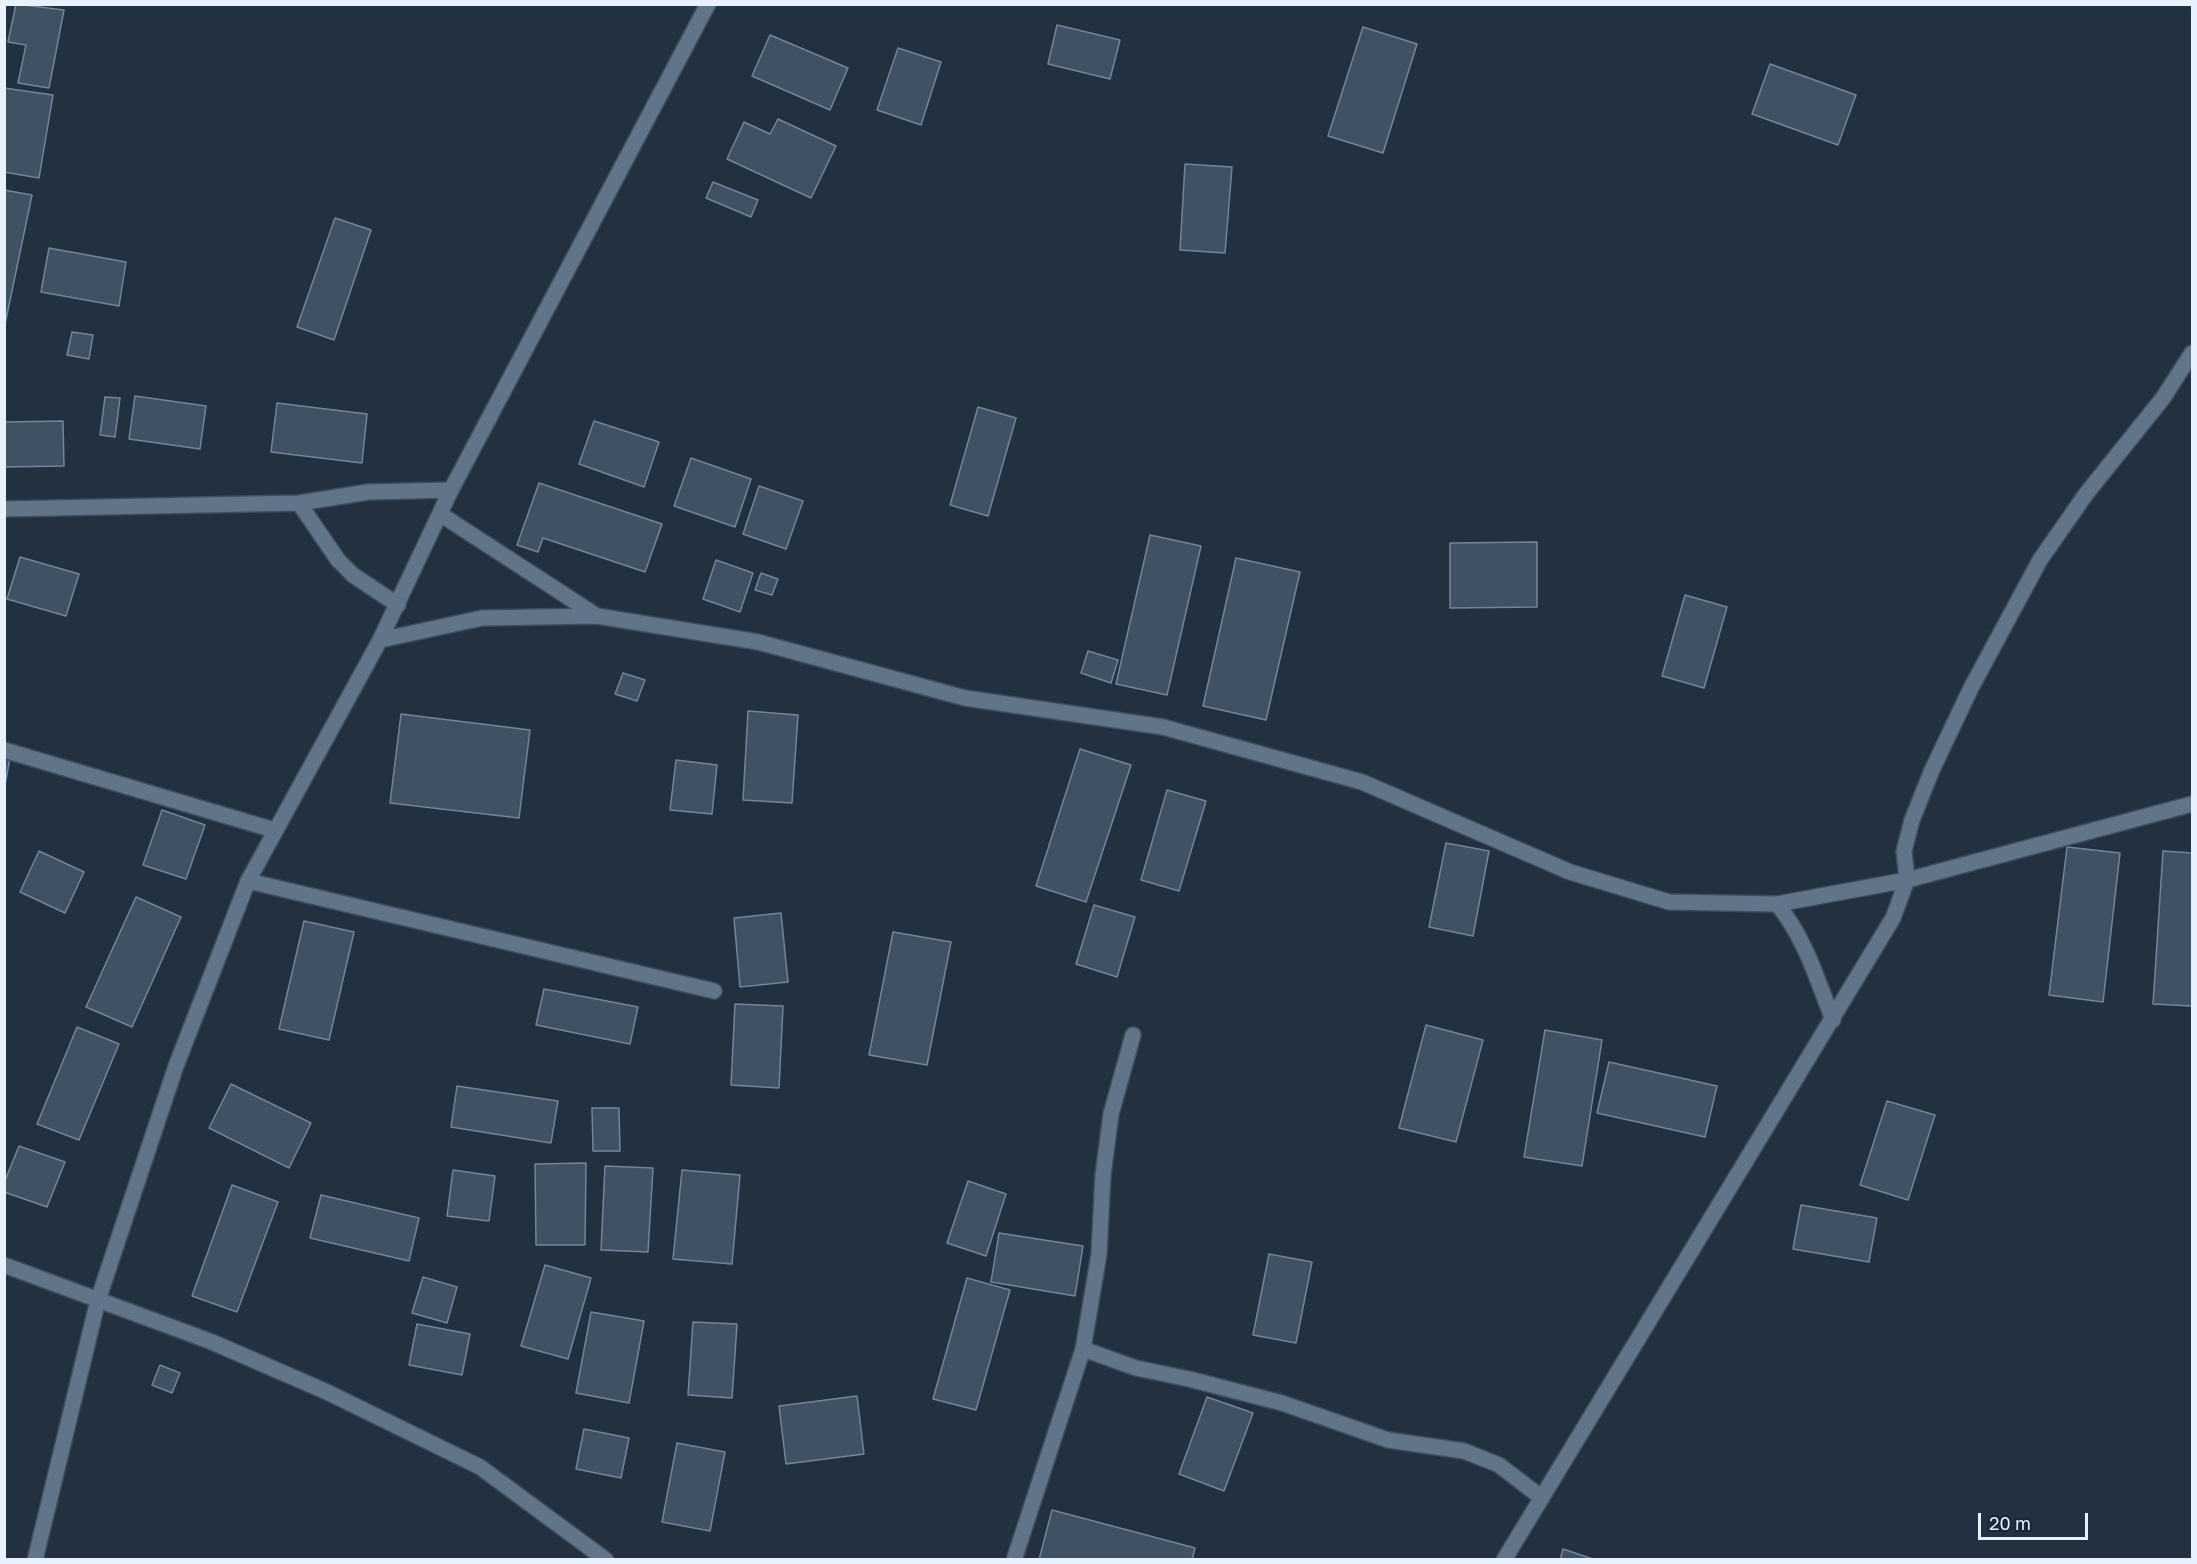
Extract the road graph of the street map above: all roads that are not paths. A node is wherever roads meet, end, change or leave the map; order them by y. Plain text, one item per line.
1 (708, 4) edge
2 (2193, 353) edge
3 (451, 490) junction
4 (299, 503) junction
5 (4, 509) edge
6 (440, 514) junction
7 (398, 605) junction
8 (597, 616) junction
9 (380, 640) junction
10 (4, 750) edge
11 (2193, 804) edge
12 (274, 830) junction
13 (1907, 880) junction
14 (248, 881) junction
15 (1777, 904) junction
16 (714, 991) dead end
17 (1833, 1020) junction
18 (1133, 1035) dead end
19 (4, 1265) edge
20 (98, 1300) junction
21 (1083, 1349) junction
22 (1542, 1498) junction
23 (35, 1560) edge
24 (606, 1560) edge
25 (1014, 1560) edge
26 (1504, 1560) edge

1 - 3 street
2 - 13 street
3 - 4 street
3 - 6 street
4 - 5 street
4 - 7 street
6 - 7 street
6 - 8 street
7 - 9 street
8 - 9 street
8 - 15 street
9 - 12 street
10 - 12 street
11 - 13 street
12 - 14 street
13 - 15 street
13 - 17 street
14 - 16 street
14 - 20 street
15 - 17 street
17 - 22 street
18 - 21 street
19 - 20 street
20 - 23 street
20 - 24 street
21 - 22 street
21 - 25 street
22 - 26 street

